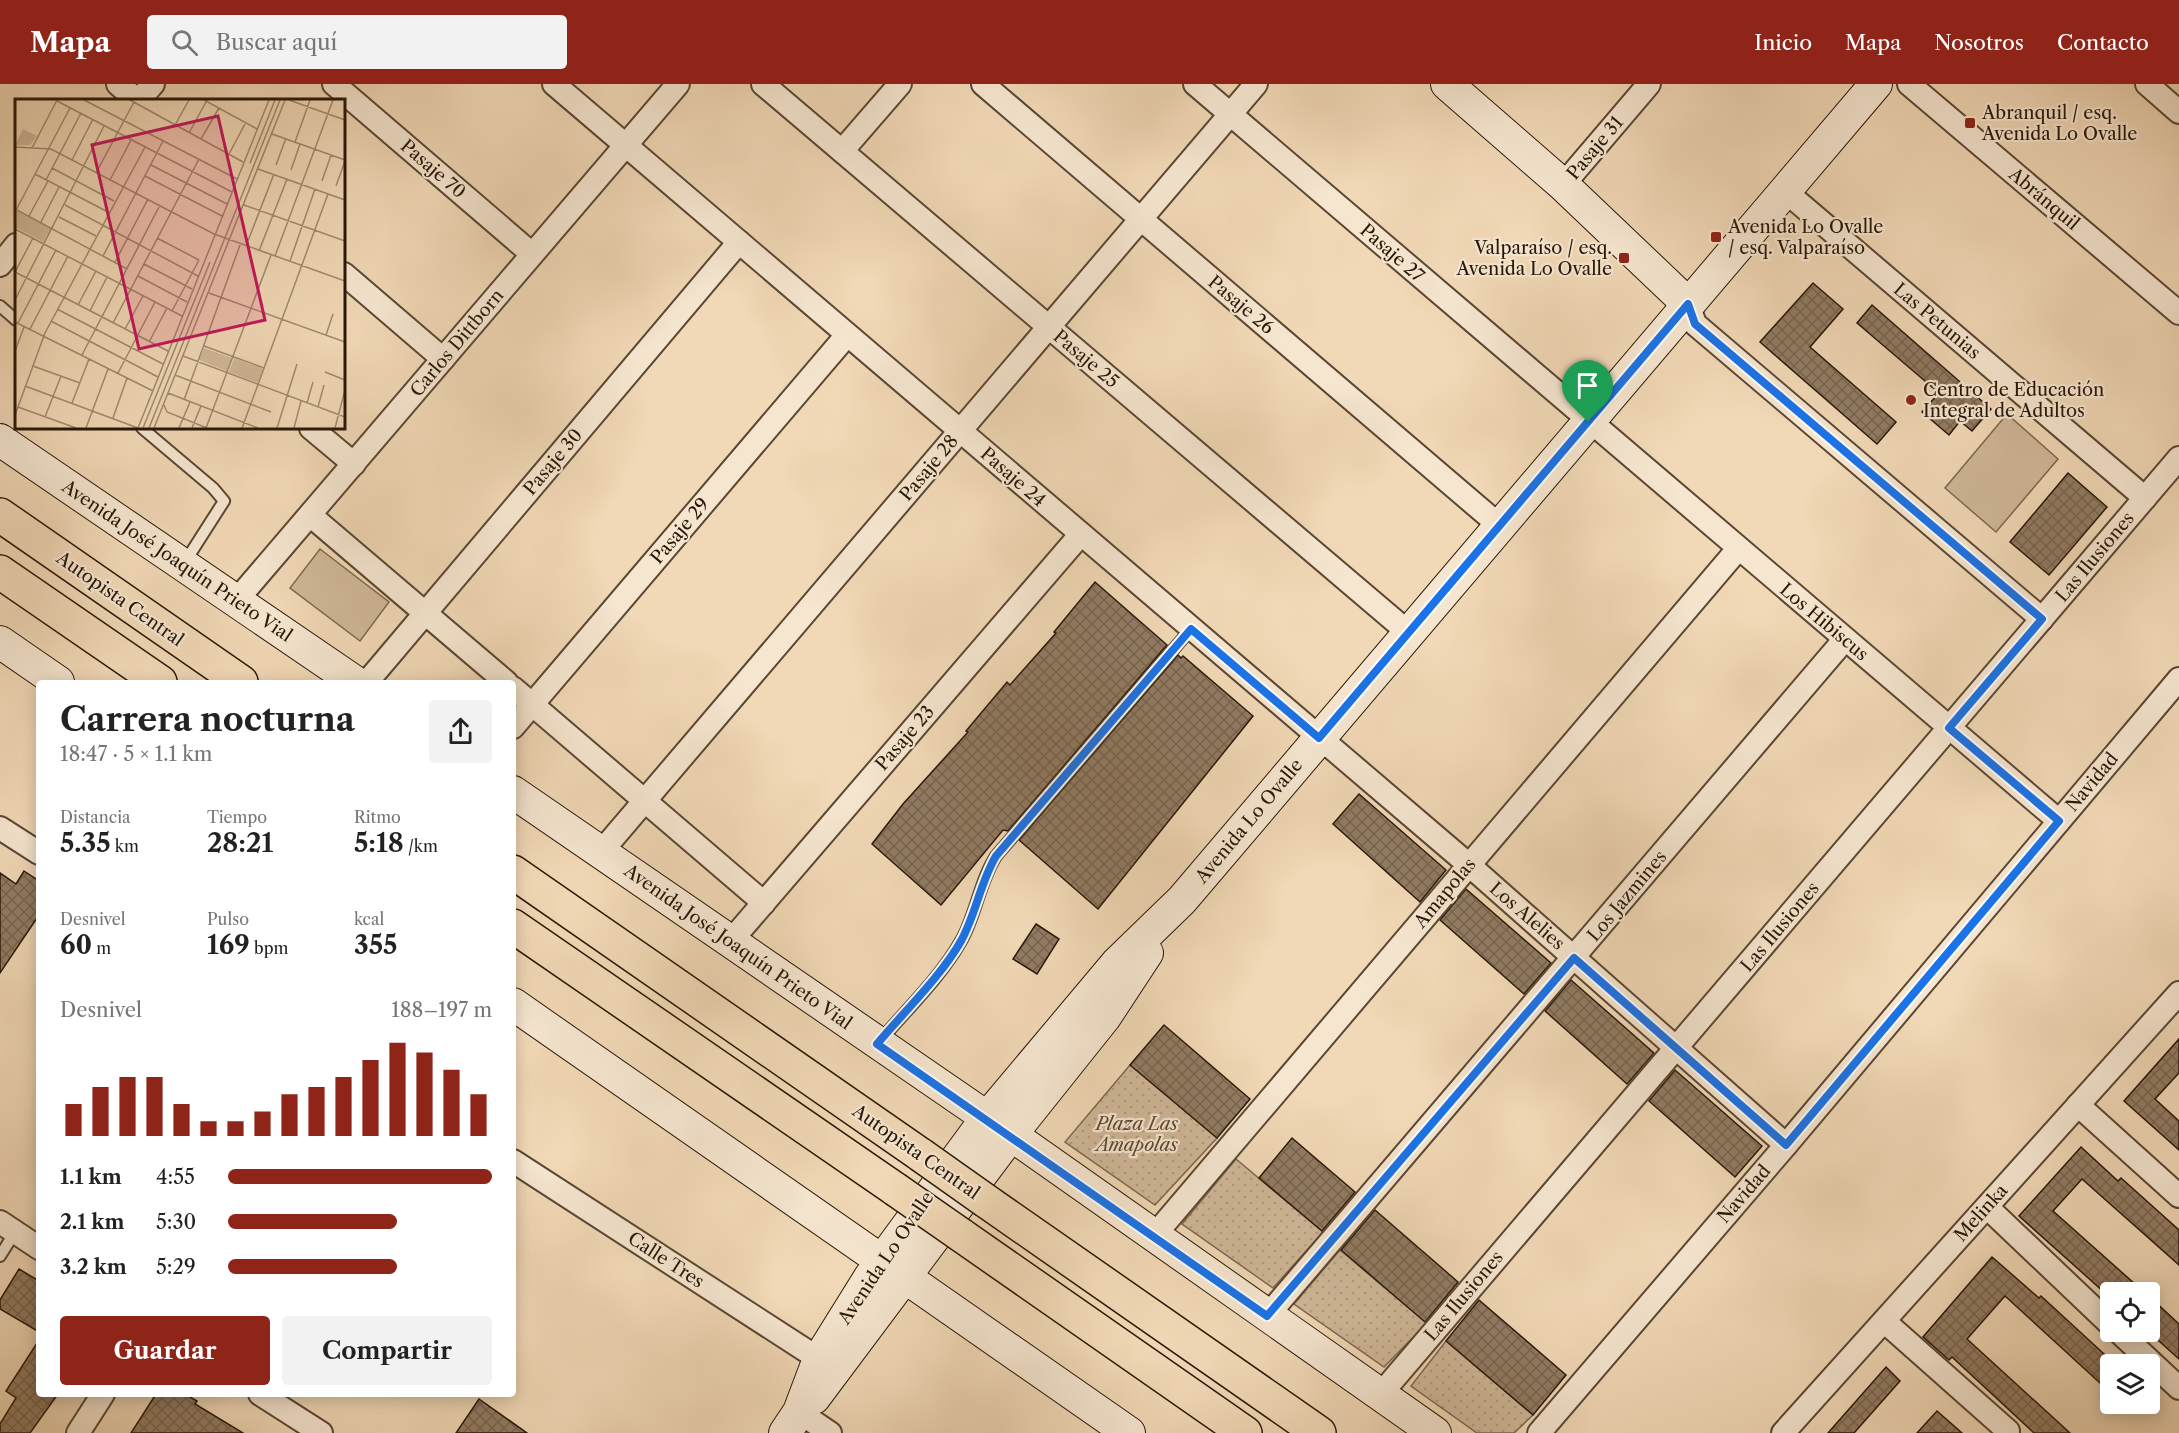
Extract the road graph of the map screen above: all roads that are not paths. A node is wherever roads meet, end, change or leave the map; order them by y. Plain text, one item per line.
1 (118, 84) edge
2 (153, 84) edge
3 (334, 84) edge
4 (554, 84) edge
5 (678, 84) edge
6 (764, 84) edge
7 (900, 84) edge
8 (983, 84) edge
9 (1195, 84) edge
10 (1256, 84) edge
11 (1649, 84) edge
12 (1876, 84) edge
13 (1909, 84) edge
14 (2147, 84) edge
15 (1457, 87) edge
16 (137, 99) edge
17 (139, 99) edge
18 (2179, 112) edge
19 (1230, 114) junction
20 (626, 145) junction
21 (842, 151) junction
22 (1563, 185) junction
23 (1785, 191) junction
24 (1141, 219) junction
25 (739, 242) junction
26 (15, 246) edge
27 (532, 254) junction
28 (0, 265) edge
29 (345, 275) edge
30 (1688, 304) junction
31 (0, 306) edge
32 (2179, 313) edge
33 (15, 319) edge
34 (1049, 327) junction
35 (847, 334) junction
36 (443, 359) junction
37 (1588, 422) junction
38 (143, 429) edge
39 (312, 429) edge
40 (960, 431) junction
41 (0, 440) edge
42 (2179, 458) edge
43 (354, 464) junction
44 (2145, 498) junction
45 (0, 515) edge
46 (310, 515) junction
47 (1500, 526) junction
48 (1081, 534) junction
49 (1738, 549) junction
50 (183, 565) junction
51 (0, 573) edge
52 (236, 601) junction
53 (425, 613) junction
54 (2042, 619) junction
55 (1191, 629) junction
56 (1408, 633) junction
57 (1845, 639) junction
58 (0, 642) edge
59 (2179, 679) edge
60 (55, 680) edge
61 (157, 680) edge
62 (238, 680) edge
63 (352, 680) edge
64 (369, 680) edge
65 (504, 680) edge
66 (516, 691) edge
67 (532, 705) junction
68 (516, 724) edge
69 (1949, 728) junction
70 (1319, 738) junction
71 (516, 794) edge
72 (645, 801) junction
73 (2059, 821) junction
74 (0, 828) edge
75 (36, 851) edge
76 (601, 852) junction
77 (1469, 864) junction
78 (516, 874) edge
79 (764, 903) junction
80 (516, 928) edge
81 (730, 942) junction
82 (1574, 958) junction
83 (2179, 993) edge
84 (516, 1006) edge
85 (877, 1044) junction
86 (1676, 1048) junction
87 (2078, 1105) junction
88 (998, 1127) junction
89 (1786, 1145) junction
90 (516, 1163) edge
91 (2179, 1196) edge
92 (1987, 1207) junction
93 (8, 1227) edge
94 (1153, 1237) junction
95 (36, 1246) edge
96 (0, 1256) edge
97 (893, 1270) junction
98 (2100, 1314) edge
99 (1267, 1316) junction
100 (1884, 1322) junction
101 (2130, 1342) edge
102 (819, 1359) junction
103 (2179, 1388) edge
104 (1380, 1395) junction
105 (102, 1397) edge
106 (265, 1397) edge
107 (792, 1422) edge
108 (2008, 1431) dead end
109 (78, 1433) edge
110 (321, 1433) edge
111 (830, 1433) edge
112 (1129, 1433) edge
113 (1245, 1433) edge
114 (1319, 1433) edge
115 (1435, 1433) edge
116 (1539, 1433) edge
117 (1783, 1433) edge

1 - 16 street
2 - 17 street
3 - 27 street, Pasaje 70
4 - 20 street, Pasaje 24
5 - 20 street, Carlos Dittborn
6 - 21 street, Pasaje 25
7 - 21 street
8 - 24 street, Pasaje 26
9 - 19 street, Pasaje 27
10 - 19 street, Pasaje 28
11 - 22 street, Pasaje 31
12 - 23 main road, Avenida Lo Ovalle
13 - 32 street, Abránquil
14 - 18 street
15 - 22 main road
19 - 24 street, Pasaje 28
19 - 37 street, Pasaje 27
20 - 25 street, Pasaje 24
20 - 27 street, Carlos Dittborn
21 - 34 street, Pasaje 25
22 - 30 main road
23 - 30 main road, Avenida Lo Ovalle
23 - 44 street, Las Petunias
24 - 34 street, Pasaje 28
24 - 47 street, Pasaje 26
25 - 35 street, Pasaje 24
25 - 53 street, Pasaje 30
26 - 28 street
27 - 36 street, Carlos Dittborn
29 - 36 street
30 - 37 main road, Avenida Lo Ovalle
30 - 54 street
31 - 33 lane
34 - 40 street, Pasaje 28
34 - 56 street, Pasaje 25
35 - 40 street, Pasaje 24
35 - 67 street, Pasaje 29
36 - 43 street, Carlos Dittborn
37 - 47 main road, Avenida Lo Ovalle
37 - 49 street, Los Hibiscus
38 - 50 lane
39 - 43 street
40 - 48 street, Pasaje 24
40 - 72 street, Pasaje 28
41 - 50 main road, Avenida José Joaquín Prieto Vial
42 - 44 street, Las Ilusiones
43 - 46 street, Carlos Dittborn
44 - 54 street, Las Ilusiones
45 - 62 highway, Autopista Central
46 - 52 street, Carlos Dittborn
46 - 53 street
47 - 56 main road, Avenida Lo Ovalle
48 - 55 street, Pasaje 24
48 - 79 street, Pasaje 23
49 - 57 street, Los Hibiscus
49 - 77 street, Amapolas
50 - 52 main road, Avenida José Joaquín Prieto Vial
51 - 61 highway
52 - 63 main road, Avenida José Joaquín Prieto Vial
53 - 64 street, Pasaje 30
53 - 65 street
54 - 69 street, Las Ilusiones
55 - 70 street, Pasaje 24
55 - 85 lane
56 - 70 main road, Avenida Lo Ovalle
57 - 69 street, Los Hibiscus
57 - 82 street, Los Jazmines
58 - 60 main road
59 - 73 street, Navidad
66 - 67 street
67 - 68 street, Pasaje 29
67 - 72 street
69 - 73 street, Los Hibiscus
69 - 86 street, Las Ilusiones
70 - 77 street, Los Alelies
70 - 88 main road, Avenida Lo Ovalle
71 - 76 main road, Avenida José Joaquín Prieto Vial
72 - 76 street, Pasaje 28
72 - 79 street
73 - 89 street, Navidad
74 - 75 street
76 - 81 main road, Avenida José Joaquín Prieto Vial
77 - 82 street, Los Alelies
77 - 94 street, Amapolas
78 - 114 highway, Autopista Central, bridge
79 - 81 street, Pasaje 23
80 - 113 highway, bridge
81 - 85 main road, Avenida José Joaquín Prieto Vial
82 - 86 street, Los Alelies
82 - 99 street, Los Jazmines
83 - 87 street, Melinka
84 - 97 main road
85 - 88 main road, Avenida José Joaquín Prieto Vial
86 - 89 street, Los Alelies
86 - 104 street, Las Ilusiones
87 - 91 street
87 - 92 street, Melinka
88 - 94 main road, Avenida José Joaquín Prieto Vial
88 - 97 main road, Avenida Lo Ovalle
89 - 116 street, Navidad
90 - 102 street, Calle Tres
92 - 98 street
92 - 100 street, Melinka
93 - 95 street
93 - 96 lane
94 - 99 main road, Avenida José Joaquín Prieto Vial
97 - 102 main road, Avenida Lo Ovalle
97 - 107 main road, Avenida Lo Ovalle
97 - 112 main road
99 - 104 main road, Avenida José Joaquín Prieto Vial
100 - 108 street
100 - 117 street, Melinka
101 - 103 street
102 - 107 main road, Avenida Lo Ovalle
104 - 115 main road, Avenida José Joaquín Prieto Vial
105 - 109 street
106 - 110 street
107 - 111 street

